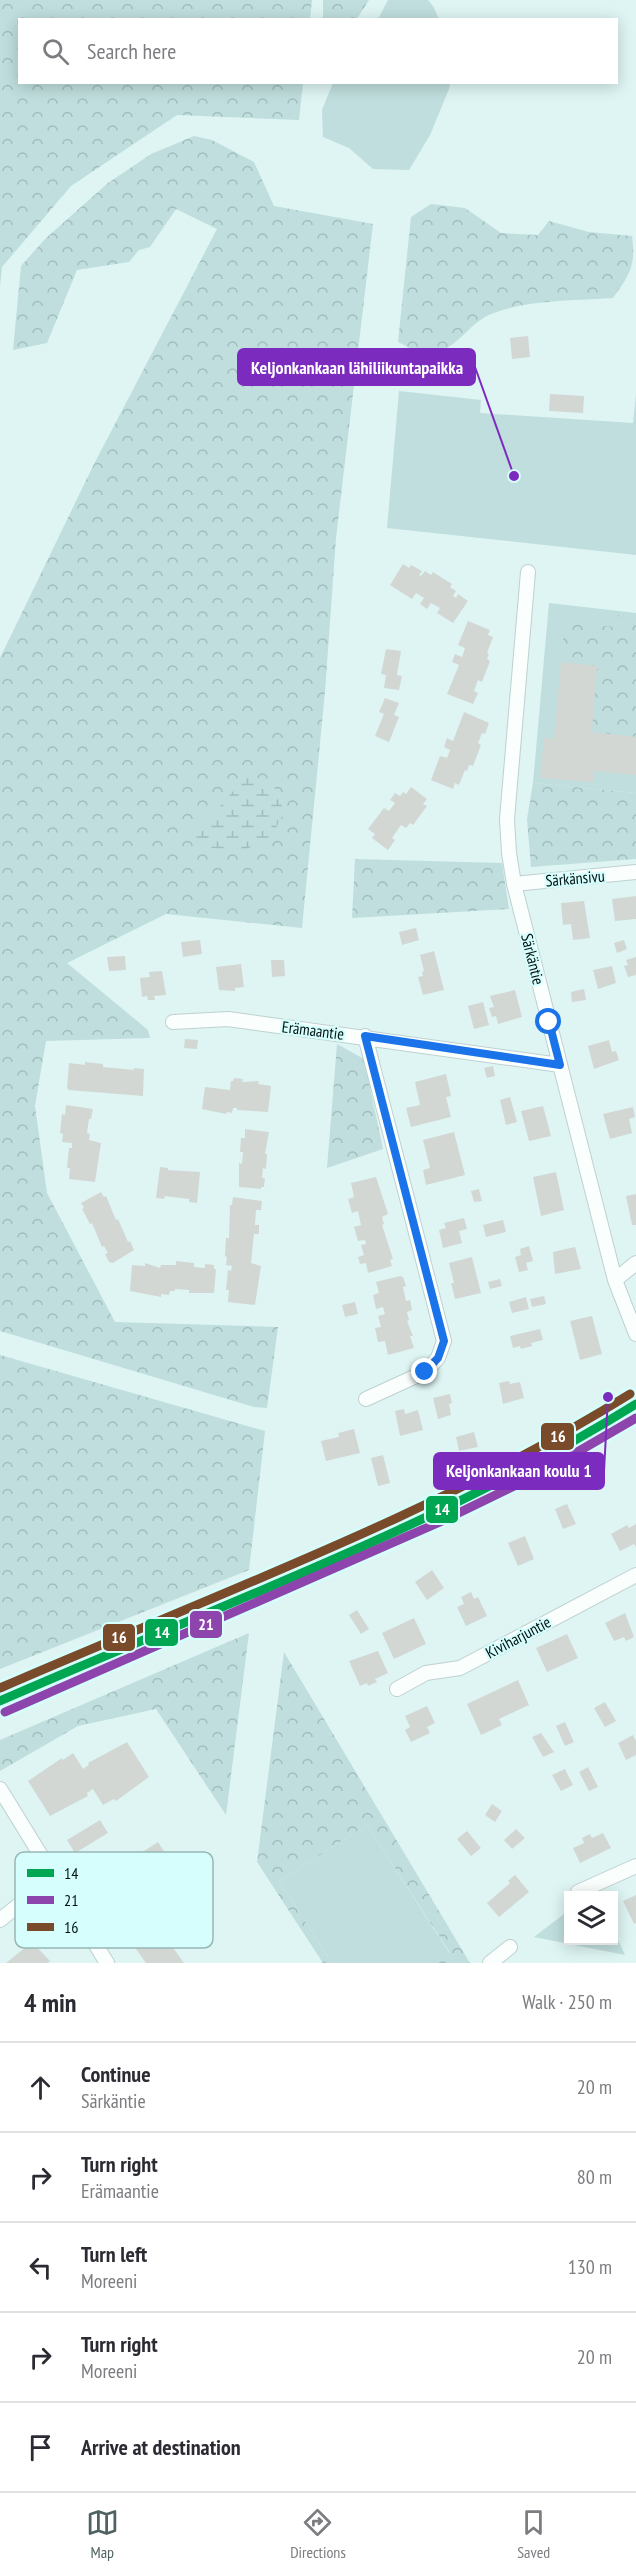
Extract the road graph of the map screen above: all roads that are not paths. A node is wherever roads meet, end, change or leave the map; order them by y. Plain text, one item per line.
1 (528, 572) dead end
2 (636, 872) edge
3 (514, 884) junction
4 (172, 1023) dead end
5 (365, 1036) junction
6 (560, 1065) junction
7 (636, 1263) edge
8 (615, 1280) junction
9 (636, 1334) edge
10 (366, 1399) dead end
11 (636, 1404) edge
12 (636, 1575) edge
13 (397, 1689) dead end
14 (0, 1701) edge
15 (0, 1789) edge
16 (38, 1852) edge
17 (636, 1866) edge
18 (580, 1891) edge
19 (15, 1908) edge
20 (0, 1920) edge
21 (510, 1947) dead end
22 (97, 1948) edge
23 (106, 1963) edge
24 (490, 1963) edge

1 - 3 street, Särkäntie
2 - 3 street, Särkänsivu
3 - 6 street, Särkäntie
4 - 5 street, Erämaantie
5 - 6 street, Erämaantie
5 - 10 street
6 - 8 street, Särkäntie
7 - 8 street
8 - 9 street, Särkäntie
11 - 14 main road
12 - 13 street, Kiviharjuntie
15 - 16 street
17 - 18 street
19 - 20 street
21 - 24 street
22 - 23 street

